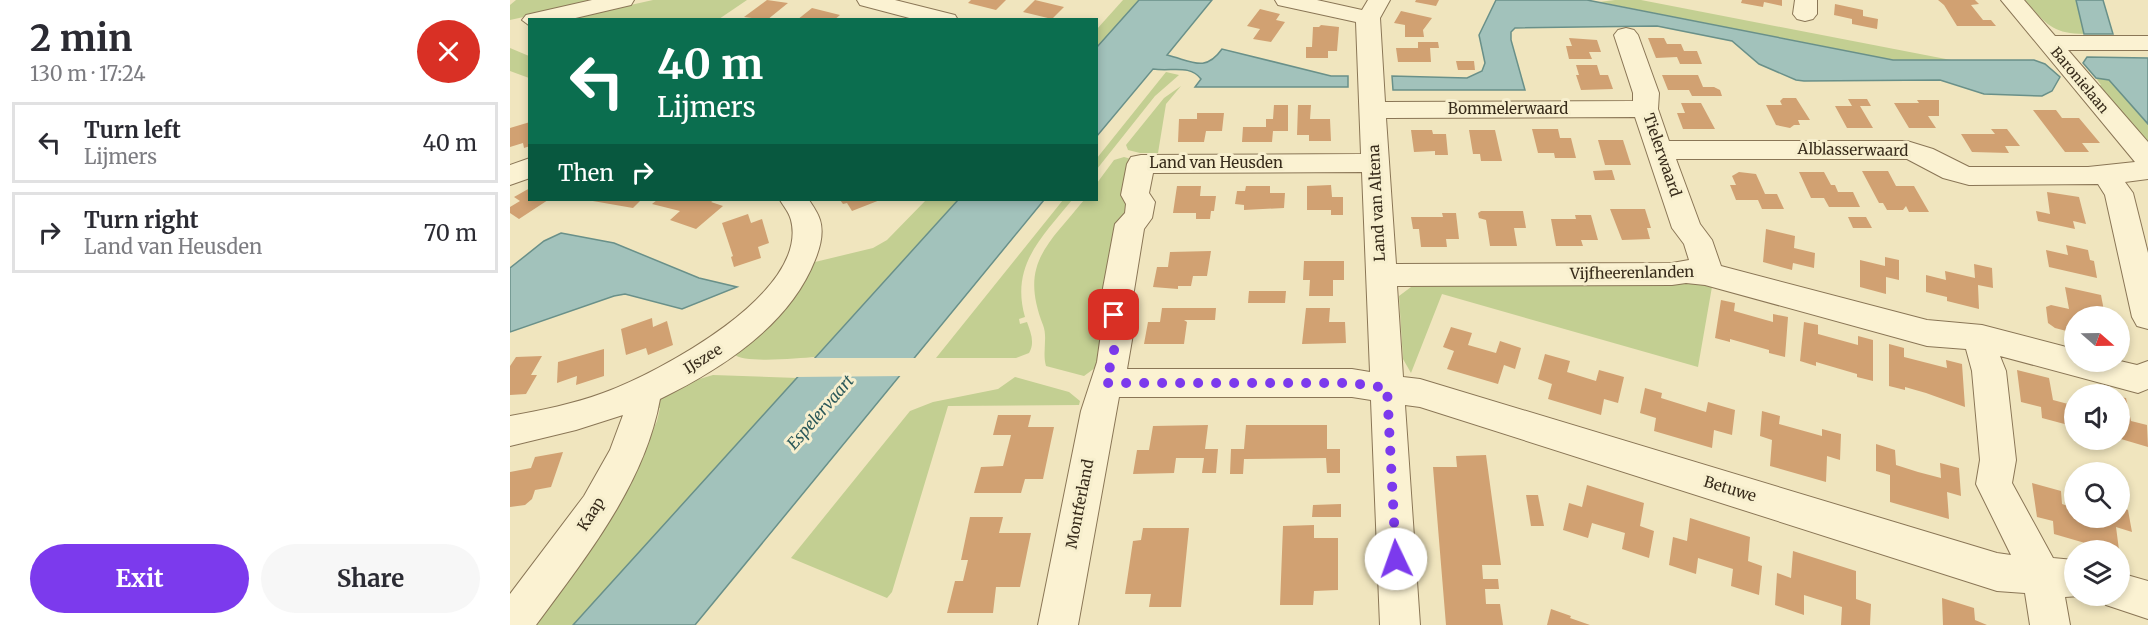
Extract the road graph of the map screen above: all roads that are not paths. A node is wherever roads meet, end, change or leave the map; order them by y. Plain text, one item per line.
1 (623, 0) edge
2 (868, 0) edge
3 (1286, 0) edge
4 (2012, 0) edge
5 (1373, 9) edge
6 (936, 13) edge
7 (543, 18) edge
8 (528, 21) edge
9 (510, 25) edge
10 (1626, 35) dead end
11 (2140, 43) edge
12 (2070, 53) junction
13 (1645, 109) junction
14 (1372, 110) junction
15 (1659, 150) junction
16 (2148, 160) edge
17 (1375, 163) junction
18 (528, 168) edge
19 (2148, 170) edge
20 (2109, 173) junction
21 (510, 176) edge
22 (795, 201) edge
23 (1708, 272) junction
24 (1381, 275) junction
25 (2148, 317) edge
26 (1982, 338) junction
27 (2148, 375) edge
28 (1106, 383) junction
29 (1387, 388) junction
30 (645, 390) junction
31 (510, 431) edge
32 (2058, 577) edge
33 (2130, 595) edge
34 (2148, 600) edge
35 (511, 625) edge
36 (1058, 625) edge
37 (1400, 625) edge
38 (2050, 625) edge

1 - 7 street
2 - 6 street
3 - 5 street, Land van Altena
4 - 12 street, Baronielaan
5 - 14 street, Land van Altena
8 - 9 street
10 - 13 street, Tielerwaard
11 - 12 street
12 - 16 street, Baronielaan
13 - 14 street, Bommelerwaard
13 - 15 street, Tielerwaard
14 - 17 street, Land van Altena
15 - 20 street, Alblasserwaard
15 - 23 street, Tielerwaard
17 - 24 street, Land van Altena
17 - 28 street, Land van Heusden
18 - 21 street
19 - 20 street, Alblasserwaard
20 - 25 street
22 - 30 street, IJszee
23 - 24 street, Vijfheerenlanden
23 - 26 street, Vijfheerenlanden
24 - 29 street, Land van Altena
26 - 27 street, Vijfheerenlanden
26 - 32 street
28 - 29 street, Betuwe
28 - 36 street, Montferland
29 - 32 street, Betuwe
29 - 37 street, Land van Altena
30 - 31 street, IJszee
30 - 35 street, Kaap
32 - 38 street
33 - 34 street

